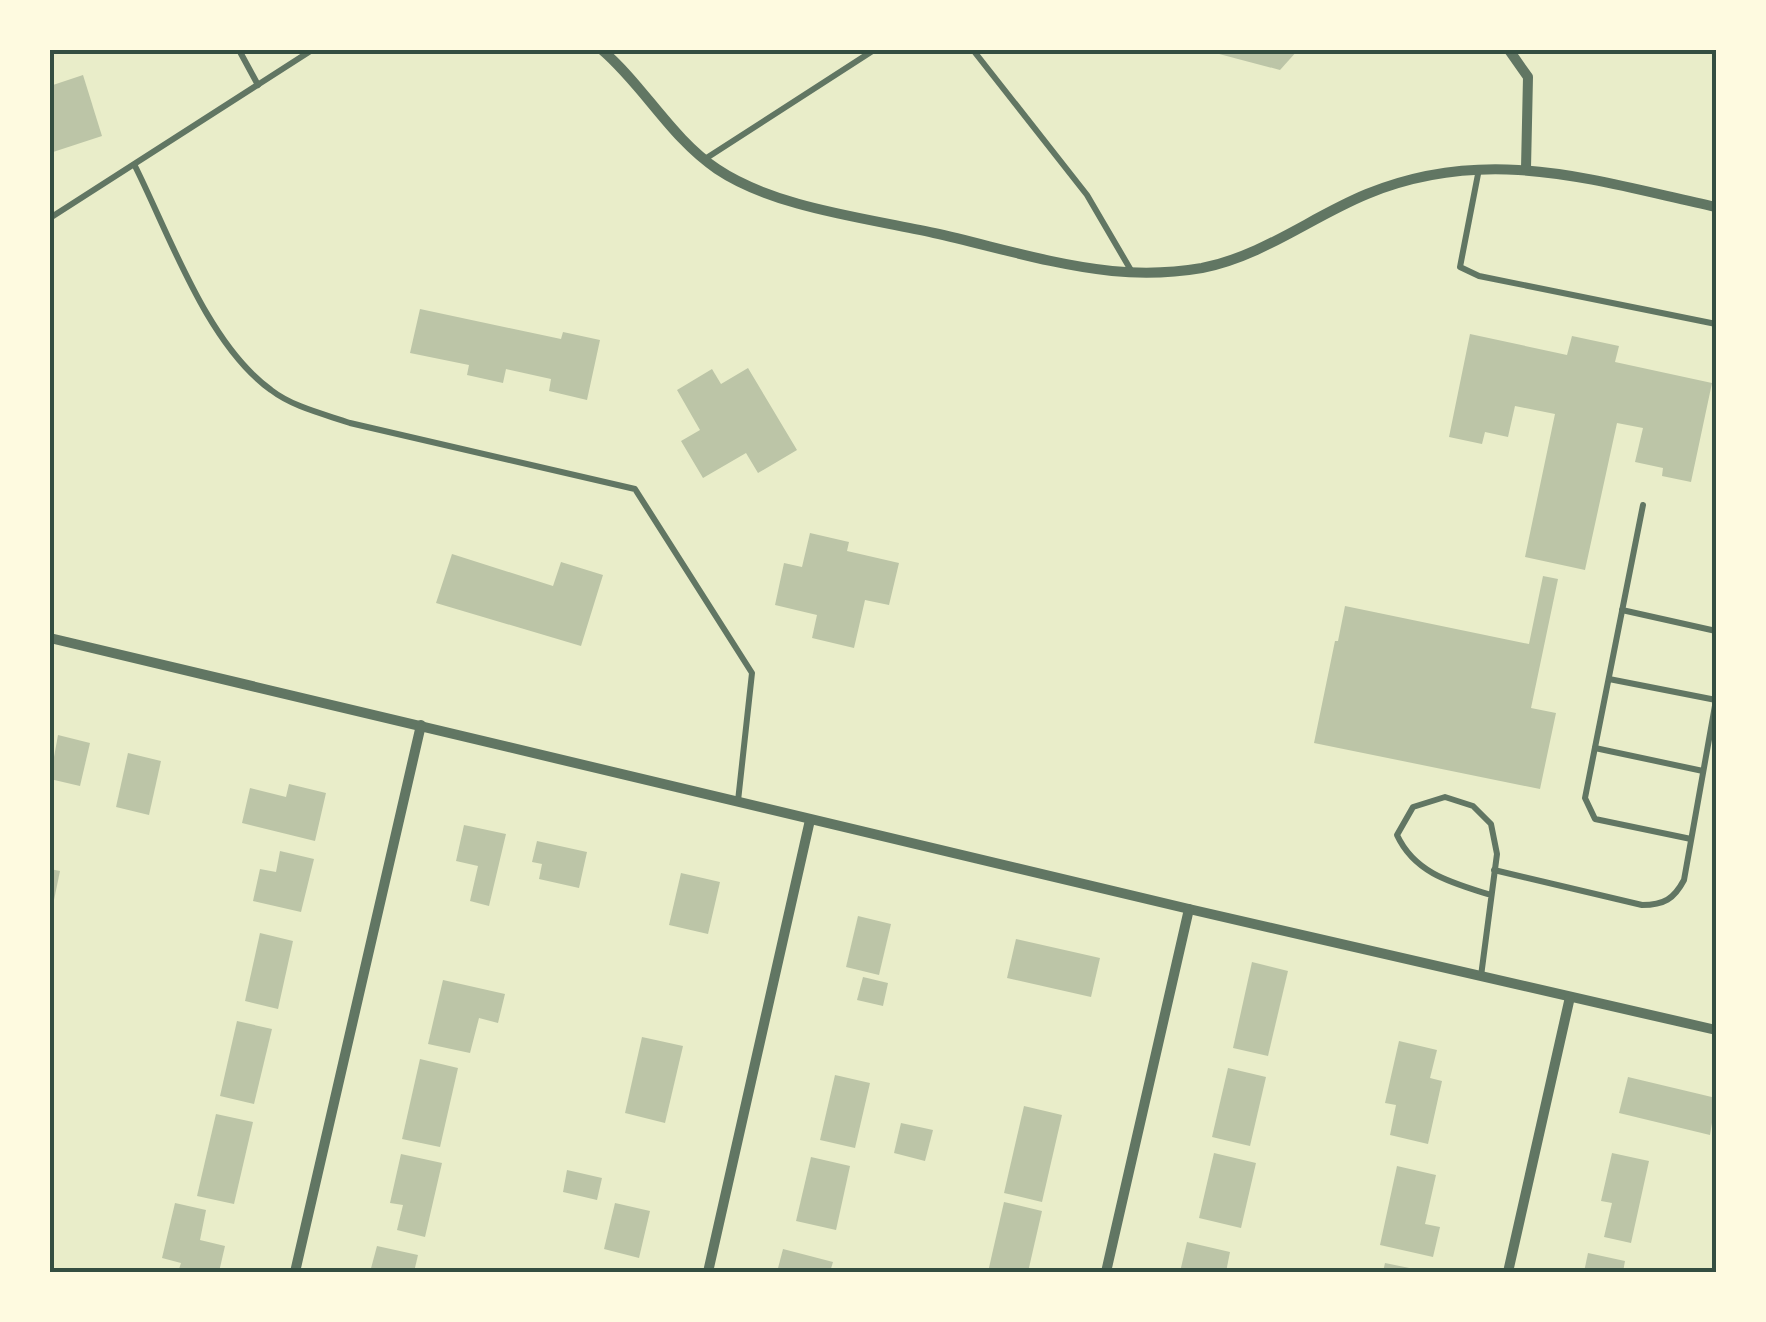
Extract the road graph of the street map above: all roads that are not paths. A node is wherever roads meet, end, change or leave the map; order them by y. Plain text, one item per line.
1 (239, 50) edge
2 (312, 50) edge
3 (602, 50) edge
4 (874, 50) edge
5 (974, 50) edge
6 (1508, 50) edge
7 (258, 85) junction
8 (704, 160) junction
9 (136, 166) junction
10 (1526, 168) junction
11 (1479, 170) junction
12 (1716, 207) edge
13 (50, 218) edge
14 (1132, 272) junction
15 (1716, 324) edge
16 (1643, 505) dead end
17 (1622, 610) junction
18 (1716, 631) edge
19 (50, 638) edge
20 (1608, 679) junction
21 (1716, 700) edge
22 (422, 726) junction
23 (1595, 748) junction
24 (1703, 770) junction
25 (738, 802) junction
26 (810, 820) junction
27 (1692, 839) junction
28 (1494, 870) junction
29 (1491, 895) junction
30 (1189, 909) junction
31 (1481, 977) junction
32 (1570, 997) junction
33 (1716, 1030) edge
34 (296, 1272) edge
35 (708, 1272) edge
36 (1106, 1272) edge
37 (1508, 1272) edge

1 - 7 lane
2 - 7 lane
3 - 8 street
4 - 8 lane
5 - 14 lane
6 - 10 street
7 - 9 lane
8 - 14 street
9 - 13 lane
9 - 25 lane
10 - 11 street
10 - 12 street
11 - 14 street
11 - 15 lane
16 - 17 lane
17 - 18 lane
17 - 20 lane
19 - 22 street
20 - 21 lane
20 - 23 lane
21 - 24 lane
22 - 25 street
22 - 34 street
23 - 24 lane
23 - 27 lane
24 - 27 lane
25 - 26 street
26 - 30 street
26 - 35 street
27 - 28 lane
28 - 29 lane
28 - 29 lane
29 - 31 lane
30 - 31 street
30 - 36 street
31 - 32 street
32 - 33 street
32 - 37 street

